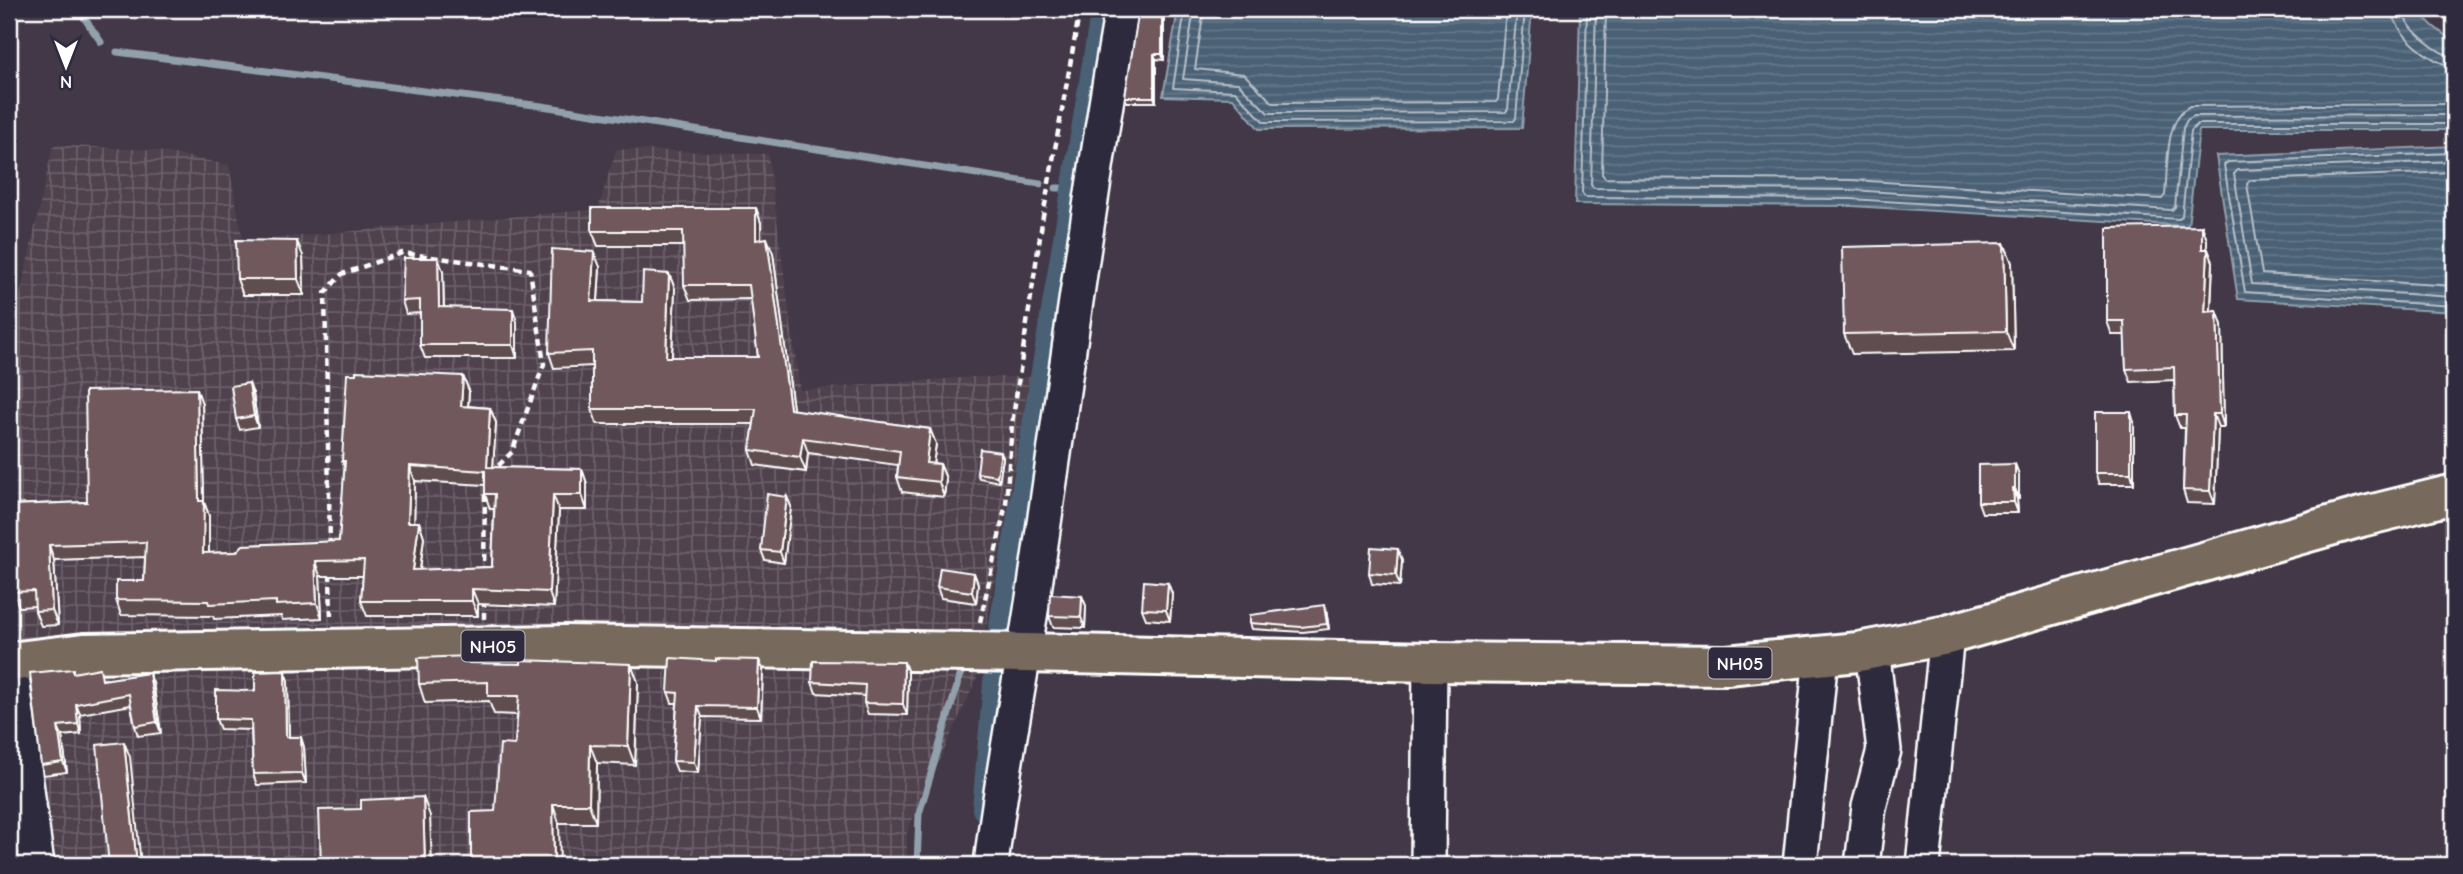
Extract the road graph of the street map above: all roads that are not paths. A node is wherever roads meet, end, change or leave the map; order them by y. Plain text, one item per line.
1 (1122, 9) edge
2 (2454, 494) edge
3 (1947, 635) junction
4 (1872, 649) junction
5 (994, 652) junction
6 (1821, 656) junction
7 (10, 662) edge
8 (1430, 662) junction
9 (37, 865) edge
10 (991, 865) edge
11 (1428, 865) edge
12 (1800, 865) edge
13 (1862, 865) edge
14 (1923, 865) edge

1 - 5 street
2 - 3 main road, NH05
3 - 4 main road, NH05
3 - 14 street
4 - 6 main road, NH05
4 - 13 street
5 - 7 main road, NH05
5 - 8 main road, NH05
5 - 10 street
6 - 8 main road, NH05
6 - 12 street
7 - 9 street
8 - 11 street

